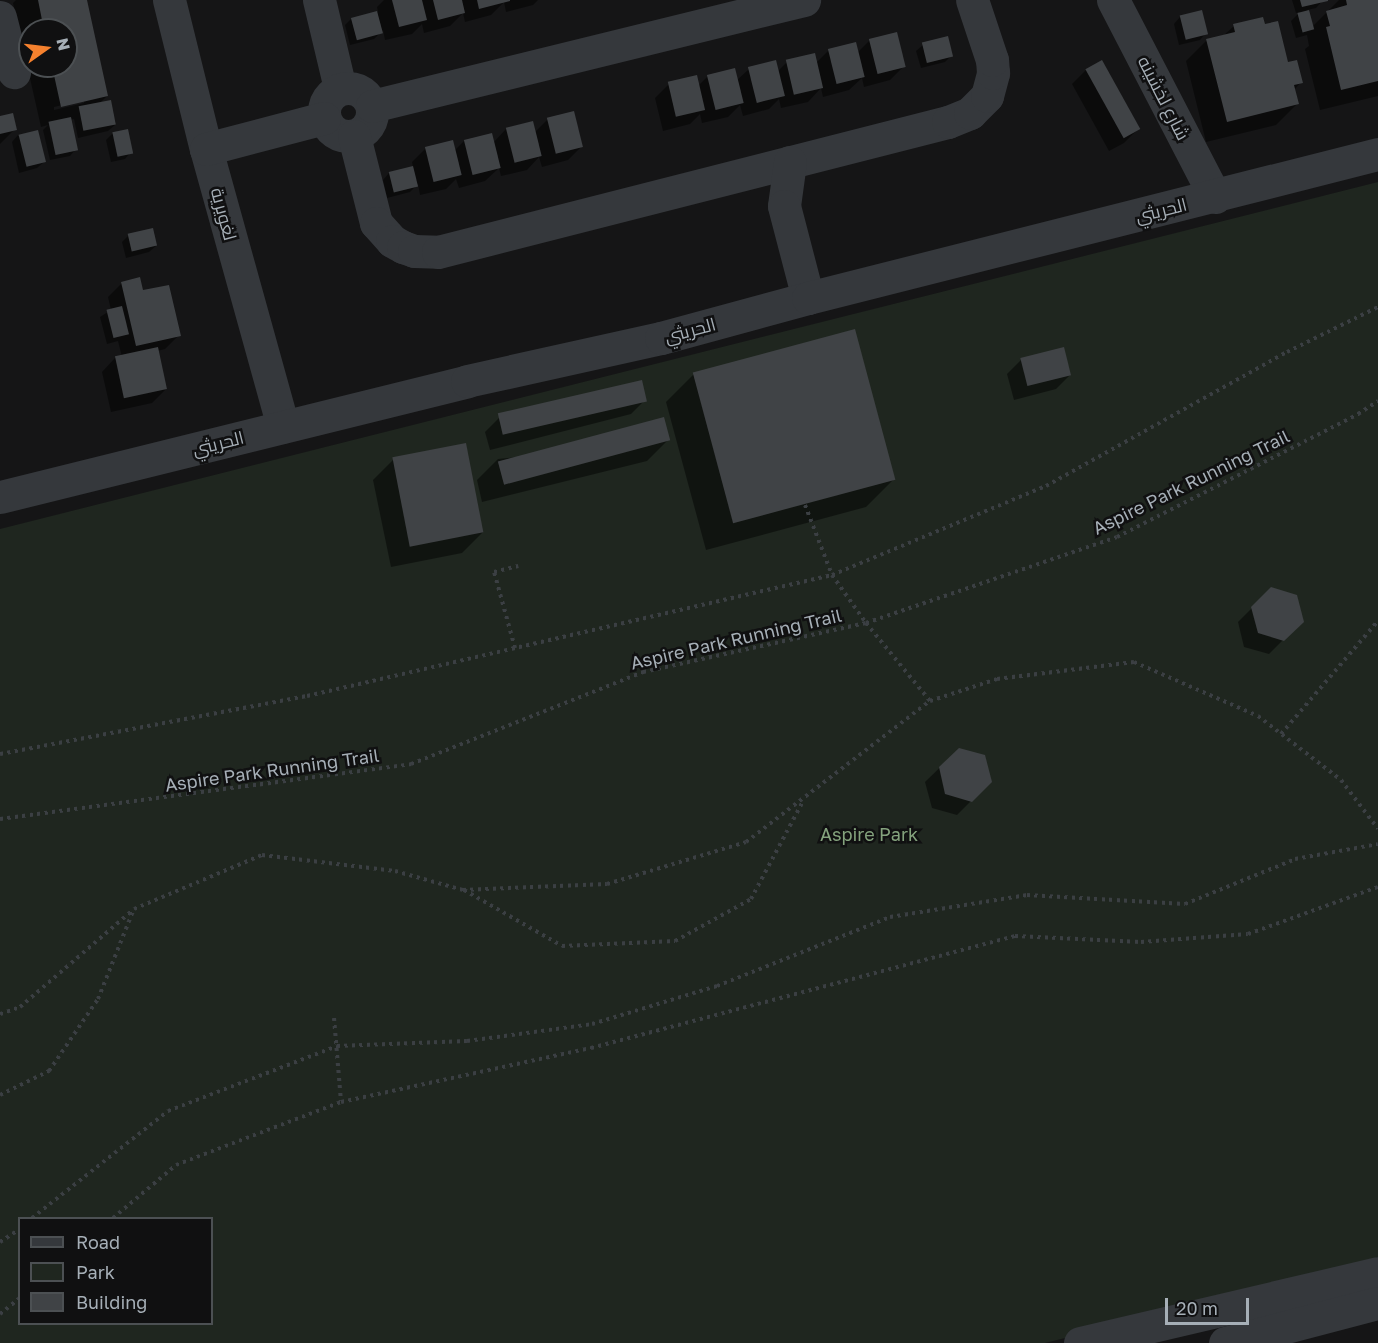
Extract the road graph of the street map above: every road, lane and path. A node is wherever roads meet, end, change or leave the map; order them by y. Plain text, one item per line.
1 (169, 0) edge
2 (318, 0) edge
3 (804, 0) edge
4 (972, 0) edge
5 (1116, 1) edge
6 (0, 17) edge
7 (14, 72) dead end
8 (340, 88) junction
9 (372, 106) junction
10 (324, 118) junction
11 (354, 136) junction
12 (206, 149) junction
13 (1378, 154) edge
14 (790, 162) junction
15 (1215, 197) junction
16 (808, 298) junction
17 (1378, 307) edge
18 (1378, 401) edge
19 (283, 427) junction
20 (0, 497) edge
21 (805, 505) dead end
22 (518, 566) dead end
23 (832, 575) junction
24 (1378, 621) edge
25 (866, 623) junction
26 (515, 648) junction
27 (930, 701) junction
28 (1281, 734) junction
29 (0, 754) edge
30 (805, 797) junction
31 (0, 819) edge
32 (1378, 829) edge
33 (1378, 844) edge
34 (1378, 887) edge
35 (463, 890) junction
36 (134, 909) junction
37 (0, 1014) edge
38 (334, 1018) dead end
39 (337, 1046) junction
40 (0, 1095) edge
41 (341, 1102) junction
42 (33, 1217) edge
43 (114, 1217) edge
44 (18, 1230) edge
45 (0, 1242) edge
46 (1378, 1272) edge
47 (18, 1300) edge
48 (1378, 1303) edge
49 (1214, 1312) junction
50 (0, 1314) edge
51 (1080, 1343) edge
52 (1221, 1343) edge
53 (1225, 1343) edge

1 - 12 street, لغويرية
2 - 8 street
3 - 9 street
4 - 14 street
5 - 15 street, شارع لخشينه
6 - 7 street
8 - 9 street
8 - 10 street
9 - 11 street
10 - 11 street
10 - 12 street
11 - 14 street
12 - 19 street, لغويرية
13 - 15 street, الحريثي
14 - 16 street
15 - 16 street, الحريثي
16 - 19 street, الحريثي
17 - 23 path
18 - 25 path, Aspire Park Running Trail
19 - 20 street, الحريثي
21 - 23 path
22 - 26 path
23 - 25 path
23 - 26 path
24 - 28 path
25 - 27 path
25 - 31 path, Aspire Park Running Trail
26 - 29 path
27 - 28 path
27 - 30 path
28 - 32 path
30 - 35 path
30 - 35 path
33 - 39 path
34 - 41 path
35 - 36 path
36 - 37 path
36 - 40 path
38 - 39 path
39 - 41 path
39 - 42 path
41 - 43 path
44 - 45 path
46 - 49 street
47 - 50 path
48 - 53 street
49 - 51 street
49 - 52 street

